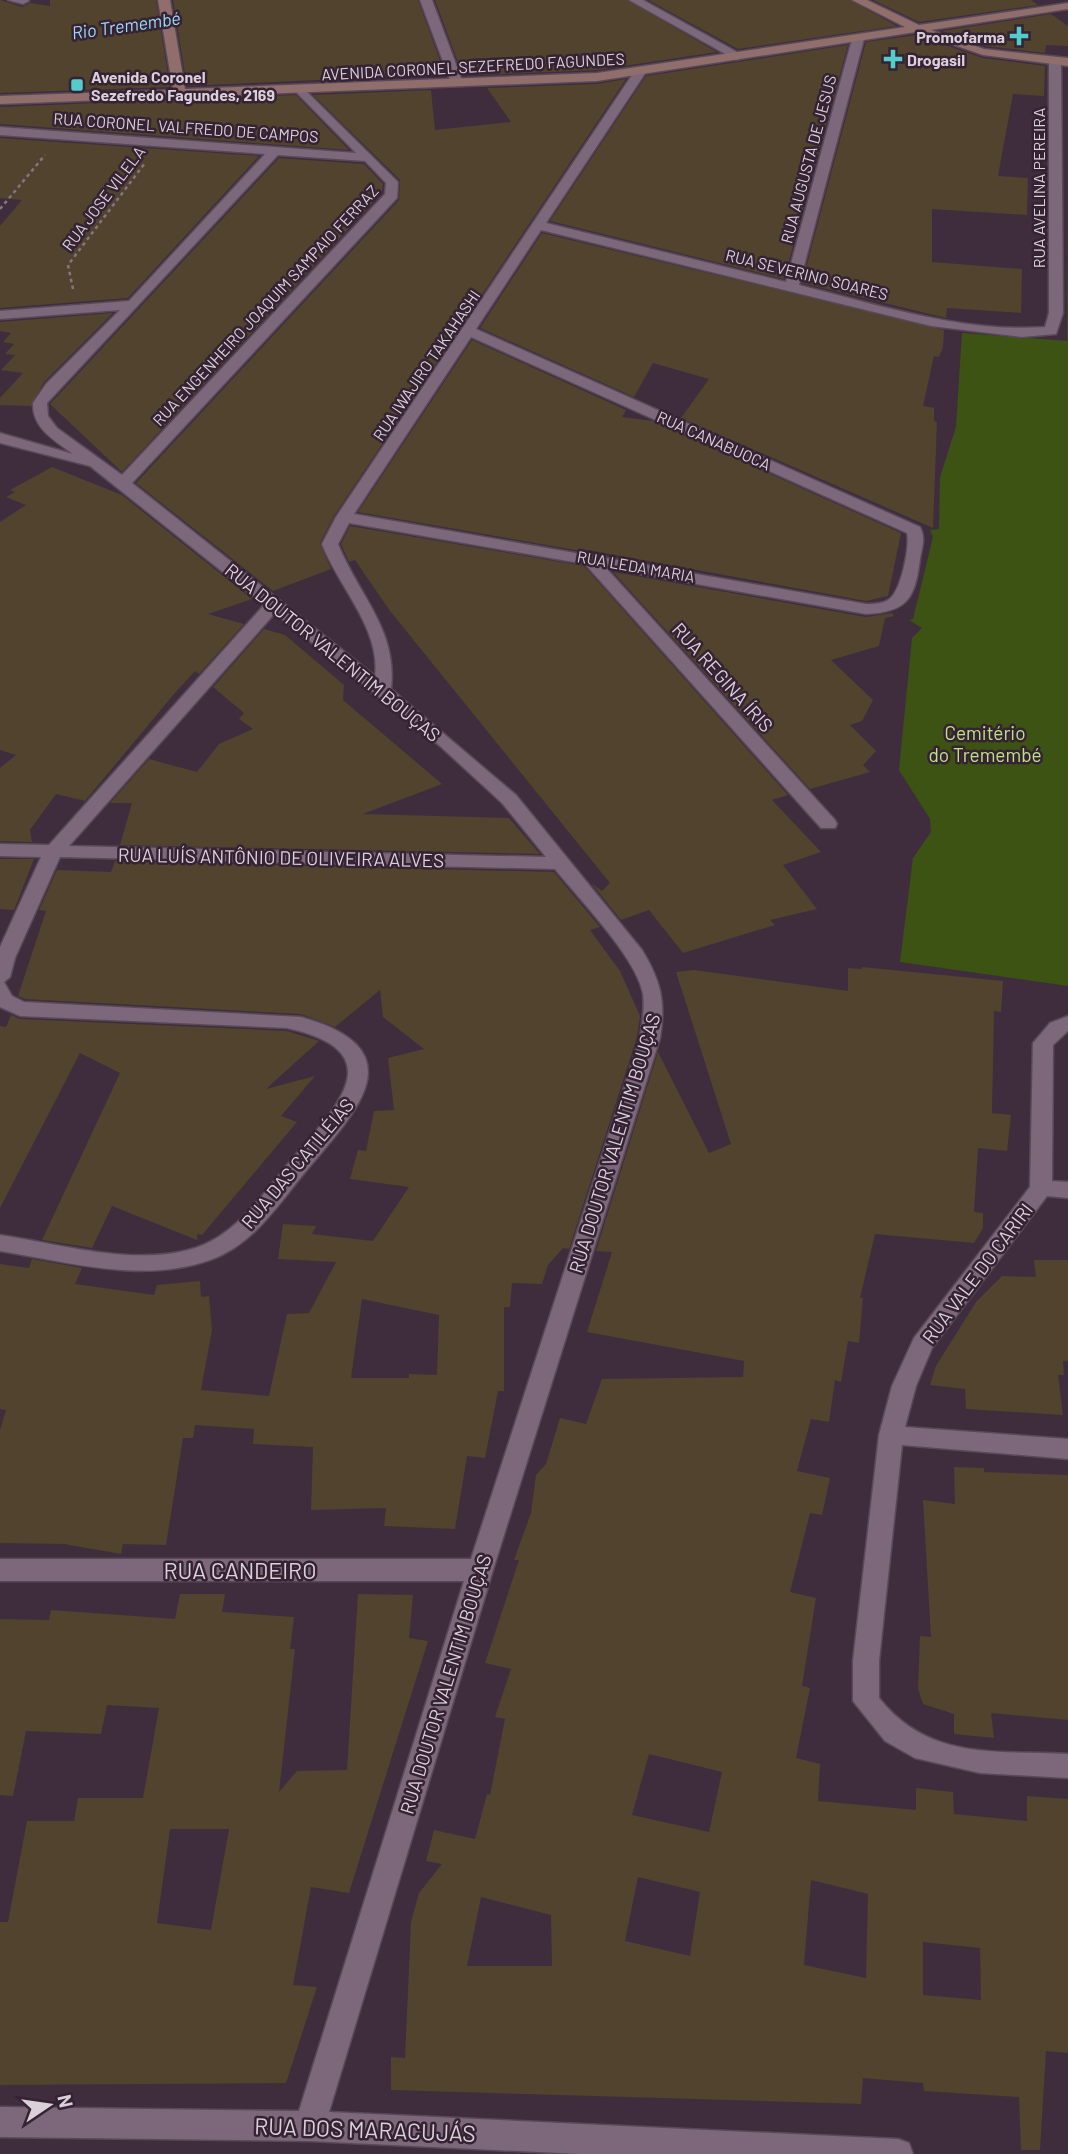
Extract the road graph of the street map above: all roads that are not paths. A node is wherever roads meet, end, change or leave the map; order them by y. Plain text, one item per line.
1 (426, 0) edge
2 (635, 0) edge
3 (858, 0) edge
4 (165, 4) edge
5 (1068, 6) edge
6 (916, 29) junction
7 (858, 39) junction
8 (740, 57) junction
9 (1062, 62) edge
10 (640, 72) junction
11 (457, 83) junction
12 (301, 90) junction
13 (180, 93) junction
14 (0, 100) edge
15 (0, 131) edge
16 (275, 152) junction
17 (369, 159) junction
18 (540, 226) junction
19 (792, 287) junction
20 (133, 305) junction
21 (1056, 313) joint
22 (0, 315) edge
23 (470, 331) junction
24 (0, 438) edge
25 (95, 464) junction
26 (123, 482) junction
27 (344, 517) junction
28 (587, 557) junction
29 (908, 577) joint
30 (273, 605) junction
31 (382, 690) junction
32 (828, 824) dead end
33 (0, 850) edge
34 (53, 852) junction
35 (562, 863) junction
36 (0, 977) edge
37 (0, 988) edge
38 (1068, 1023) edge
39 (1041, 1188) junction
40 (1068, 1190) edge
41 (0, 1243) edge
42 (891, 1435) junction
43 (1068, 1449) edge
44 (0, 1570) edge
45 (480, 1570) junction
46 (1068, 1766) edge
47 (0, 2122) edge
48 (310, 2126) junction
49 (898, 2154) edge

1 - 11 street
2 - 8 street
3 - 6 main road
4 - 13 main road
5 - 6 main road, AVENIDA CORONEL SEZEFREDO FAGUNDES
6 - 7 main road, AVENIDA CORONEL SEZEFREDO FAGUNDES
6 - 9 main road
7 - 8 main road, AVENIDA CORONEL SEZEFREDO FAGUNDES
7 - 19 street, RUA AUGUSTA DE JESUS
8 - 10 main road, AVENIDA CORONEL SEZEFREDO FAGUNDES
9 - 21 street, RUA AVELINA PEREIRA
10 - 11 main road, AVENIDA CORONEL SEZEFREDO FAGUNDES
10 - 18 street, RUA IWAJIRO TAKAHASHI
11 - 12 main road, AVENIDA CORONEL SEZEFREDO FAGUNDES
12 - 13 main road, AVENIDA CORONEL SEZEFREDO FAGUNDES
12 - 17 street, RUA ENGENHEIRO JOAQUIM SAMPAIO FERRAZ
13 - 14 main road, AVENIDA CORONEL SEZEFREDO FAGUNDES
15 - 16 street, RUA CORONEL VALFREDO DE CAMPOS
16 - 17 street, RUA CORONEL VALFREDO DE CAMPOS
16 - 20 street, RUA DOUTOR VALENTIM BOUÇAS
17 - 26 street, RUA ENGENHEIRO JOAQUIM SAMPAIO FERRAZ
18 - 19 street, RUA SEVERINO SOARES
18 - 23 street, RUA IWAJIRO TAKAHASHI
19 - 21 street, RUA SEVERINO SOARES
20 - 22 street
20 - 25 street, RUA DOUTOR VALENTIM BOUÇAS
23 - 27 street, RUA IWAJIRO TAKAHASHI
23 - 29 street, RUA CANABUOCA
24 - 25 street
25 - 26 street, RUA DOUTOR VALENTIM BOUÇAS
26 - 30 street, RUA DOUTOR VALENTIM BOUÇAS
27 - 28 street, RUA LEDA MARIA
27 - 31 street, RUA IWAJIRO TAKAHASHI
28 - 29 street, RUA LEDA MARIA
28 - 32 street, RUA REGINA ÍRIS
30 - 31 street, RUA DOUTOR VALENTIM BOUÇAS
30 - 34 street
31 - 35 street, RUA DOUTOR VALENTIM BOUÇAS
33 - 34 street, RUA LUÍS ANTÔNIO DE OLIVEIRA ALVES
34 - 35 street, RUA LUÍS ANTÔNIO DE OLIVEIRA ALVES
34 - 36 street
35 - 45 street, RUA DOUTOR VALENTIM BOUÇAS
37 - 41 street, RUA DAS CATILÉIAS
38 - 39 street, RUA VALE DO CARIRI
39 - 40 street
39 - 42 street, RUA VALE DO CARIRI
42 - 43 street
42 - 46 street, RUA VALE DO CARIRI
44 - 45 street, RUA CANDEIRO
45 - 48 street, RUA DOUTOR VALENTIM BOUÇAS
47 - 48 street, RUA DOS MARACUJÁS
48 - 49 street, RUA DOS MARACUJÁS

